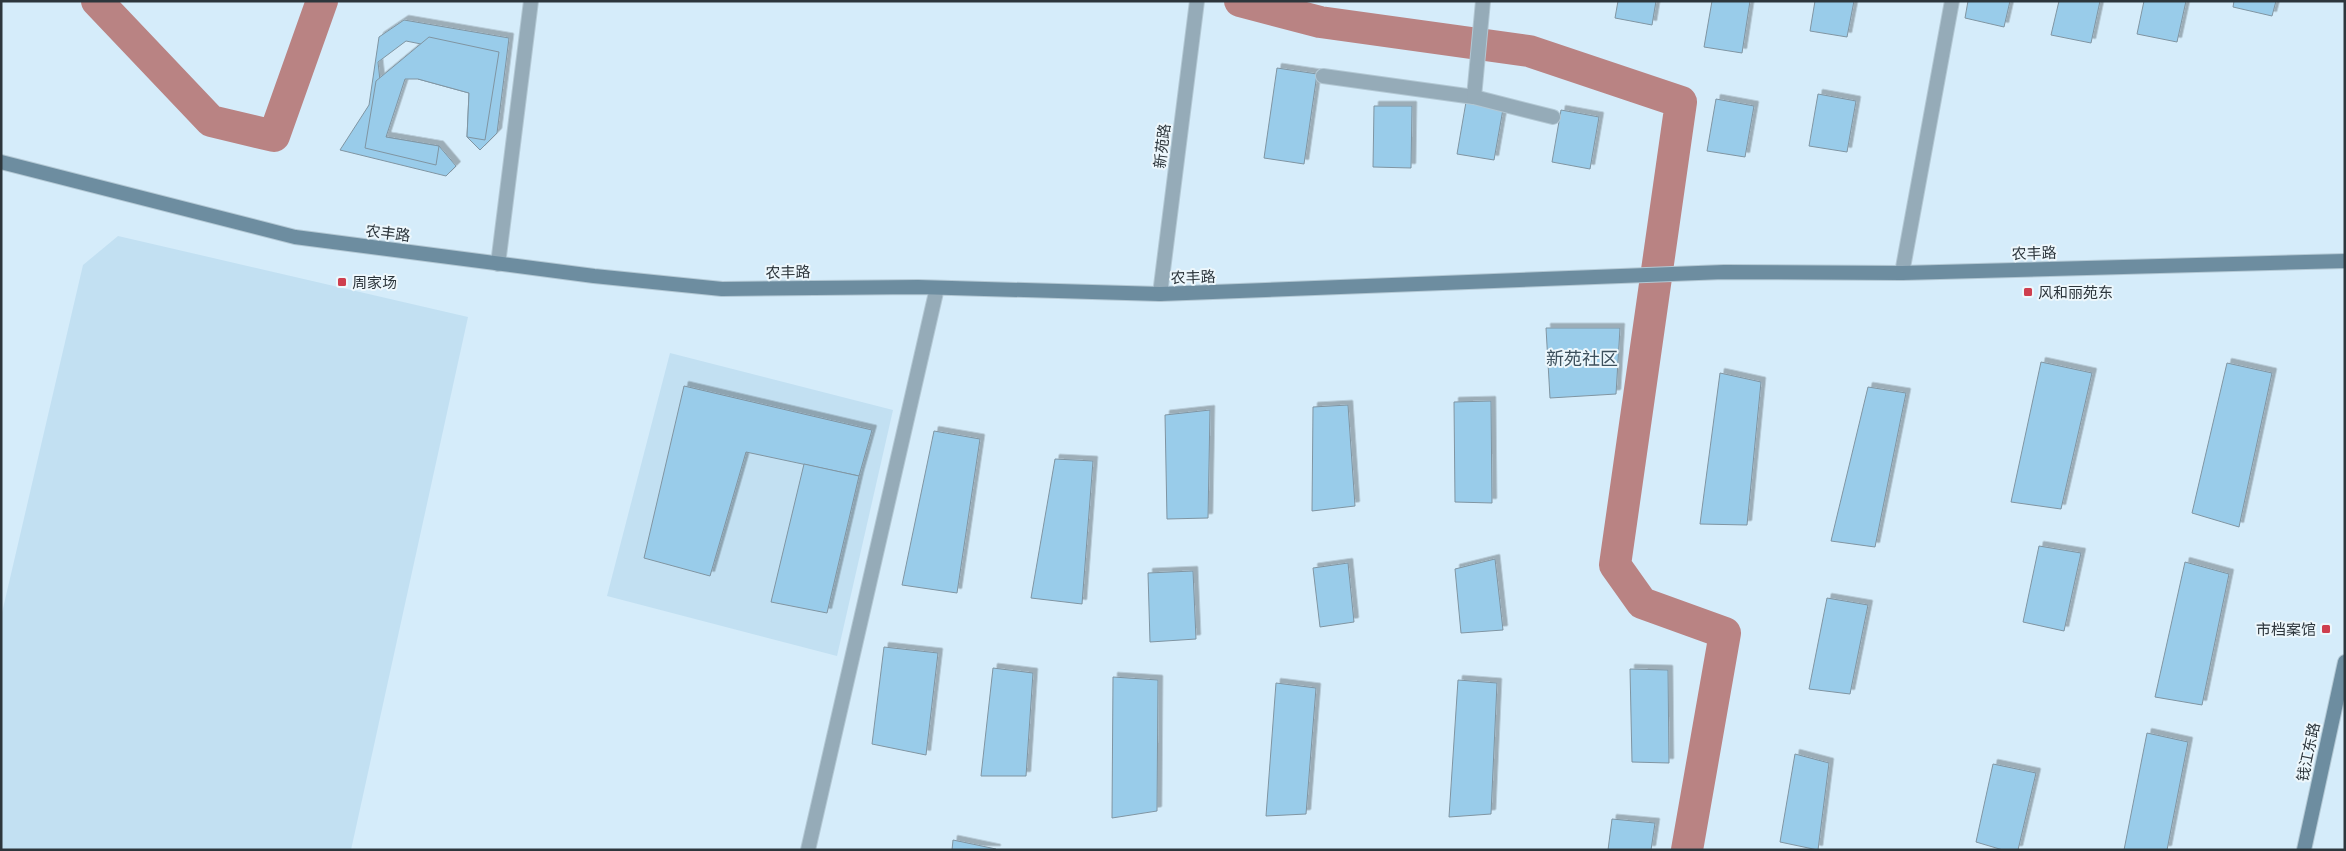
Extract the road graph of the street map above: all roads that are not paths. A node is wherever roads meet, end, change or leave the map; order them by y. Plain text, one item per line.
1 (531, 1) edge
2 (1197, 1) edge
3 (1483, 1) edge
4 (1952, 1) edge
5 (1323, 76) dead end
6 (1474, 97) junction
7 (1553, 117) dead end
8 (1, 162) edge
9 (2345, 261) edge
10 (498, 264) junction
11 (1902, 272) junction
12 (937, 288) junction
13 (1160, 294) junction
14 (2345, 662) edge
15 (808, 850) edge
16 (2304, 850) edge

1 - 10 street
2 - 13 street, 新苑路
3 - 6 street
4 - 11 street
5 - 6 street
6 - 7 street
8 - 10 main road, 农丰路
9 - 11 main road, 农丰路
10 - 12 main road, 农丰路
11 - 13 main road, 农丰路
12 - 13 main road, 农丰路
12 - 15 street
14 - 16 main road, 钱江东路

